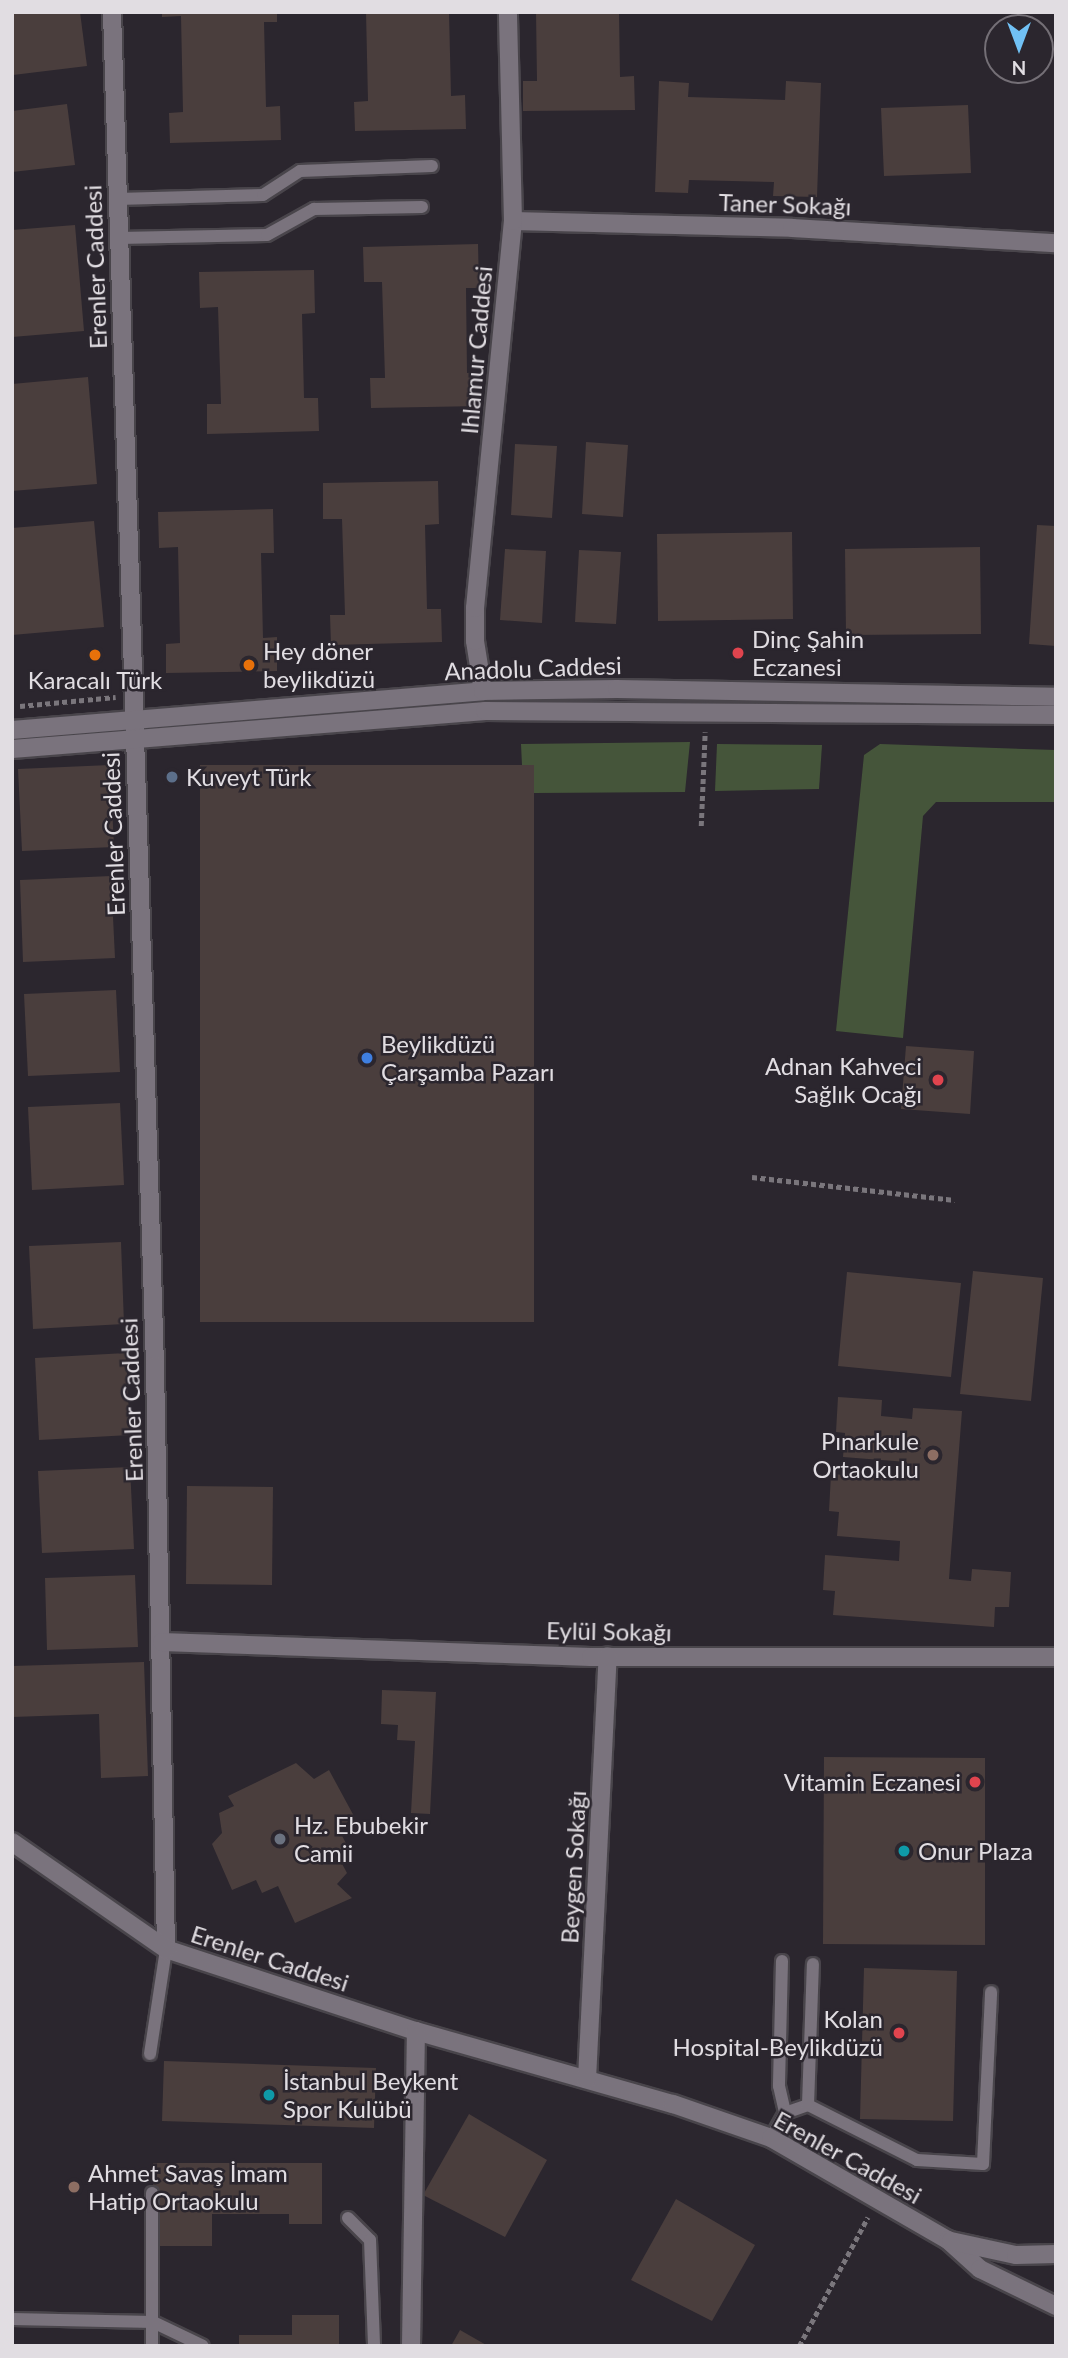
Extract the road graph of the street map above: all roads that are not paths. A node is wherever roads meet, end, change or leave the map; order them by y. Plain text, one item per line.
1 (111, 12) edge
2 (508, 12) edge
3 (432, 166) dead end
4 (117, 199) junction
5 (422, 207) dead end
6 (513, 221) junction
7 (119, 238) junction
8 (1056, 243) edge
9 (483, 691) junction
10 (853, 693) junction
11 (1056, 697) edge
12 (485, 711) junction
13 (852, 712) junction
14 (1056, 715) edge
15 (133, 719) junction
16 (12, 730) edge
17 (134, 740) junction
18 (12, 749) edge
19 (162, 1642) junction
20 (608, 1657) junction
21 (1056, 1657) edge
22 (12, 1842) edge
23 (166, 1950) junction
24 (782, 1961) dead end
25 (813, 1964) dead end
26 (991, 1992) dead end
27 (416, 2031) junction
28 (150, 2054) dead end
29 (587, 2079) junction
30 (808, 2105) junction
31 (785, 2113) junction
32 (771, 2138) junction
33 (152, 2193) dead end
34 (348, 2218) dead end
35 (948, 2240) junction
36 (1056, 2253) edge
37 (1056, 2306) edge
38 (12, 2319) edge
39 (153, 2322) junction
40 (152, 2346) edge
41 (203, 2346) edge
42 (374, 2346) edge
43 (411, 2346) edge

1 - 4 street, Erenler Caddesi
2 - 6 street, Ihlamur Caddesi
3 - 4 lane
4 - 7 street, Erenler Caddesi
5 - 7 lane
6 - 8 street, Taner Sokağı
6 - 9 street, Ihlamur Caddesi
7 - 15 street, Erenler Caddesi
9 - 10 street, Anadolu Caddesi
9 - 12 street, Ihlamur Caddesi
9 - 15 street, Anadolu Caddesi
10 - 11 street, Anadolu Caddesi
10 - 13 street
12 - 13 street, Anadolu Caddesi
12 - 17 street, Anadolu Caddesi
13 - 14 street, Anadolu Caddesi
15 - 16 street, Anadolu Caddesi
15 - 17 street, Erenler Caddesi
17 - 18 street, Anadolu Caddesi
17 - 19 street, Erenler Caddesi
19 - 20 street, Eylül Sokağı
19 - 23 street, Erenler Caddesi
20 - 21 street, Eylül Sokağı
20 - 29 street, Beygen Sokağı
22 - 23 street
23 - 27 street, Erenler Caddesi
23 - 28 lane
24 - 31 lane
25 - 30 lane
26 - 30 lane
27 - 29 street, Erenler Caddesi
27 - 43 street
29 - 32 street, Erenler Caddesi
30 - 31 lane
31 - 32 lane
32 - 35 street, Erenler Caddesi
33 - 39 lane
34 - 42 lane
35 - 36 street
35 - 37 street
38 - 39 lane
39 - 40 lane
39 - 41 lane

